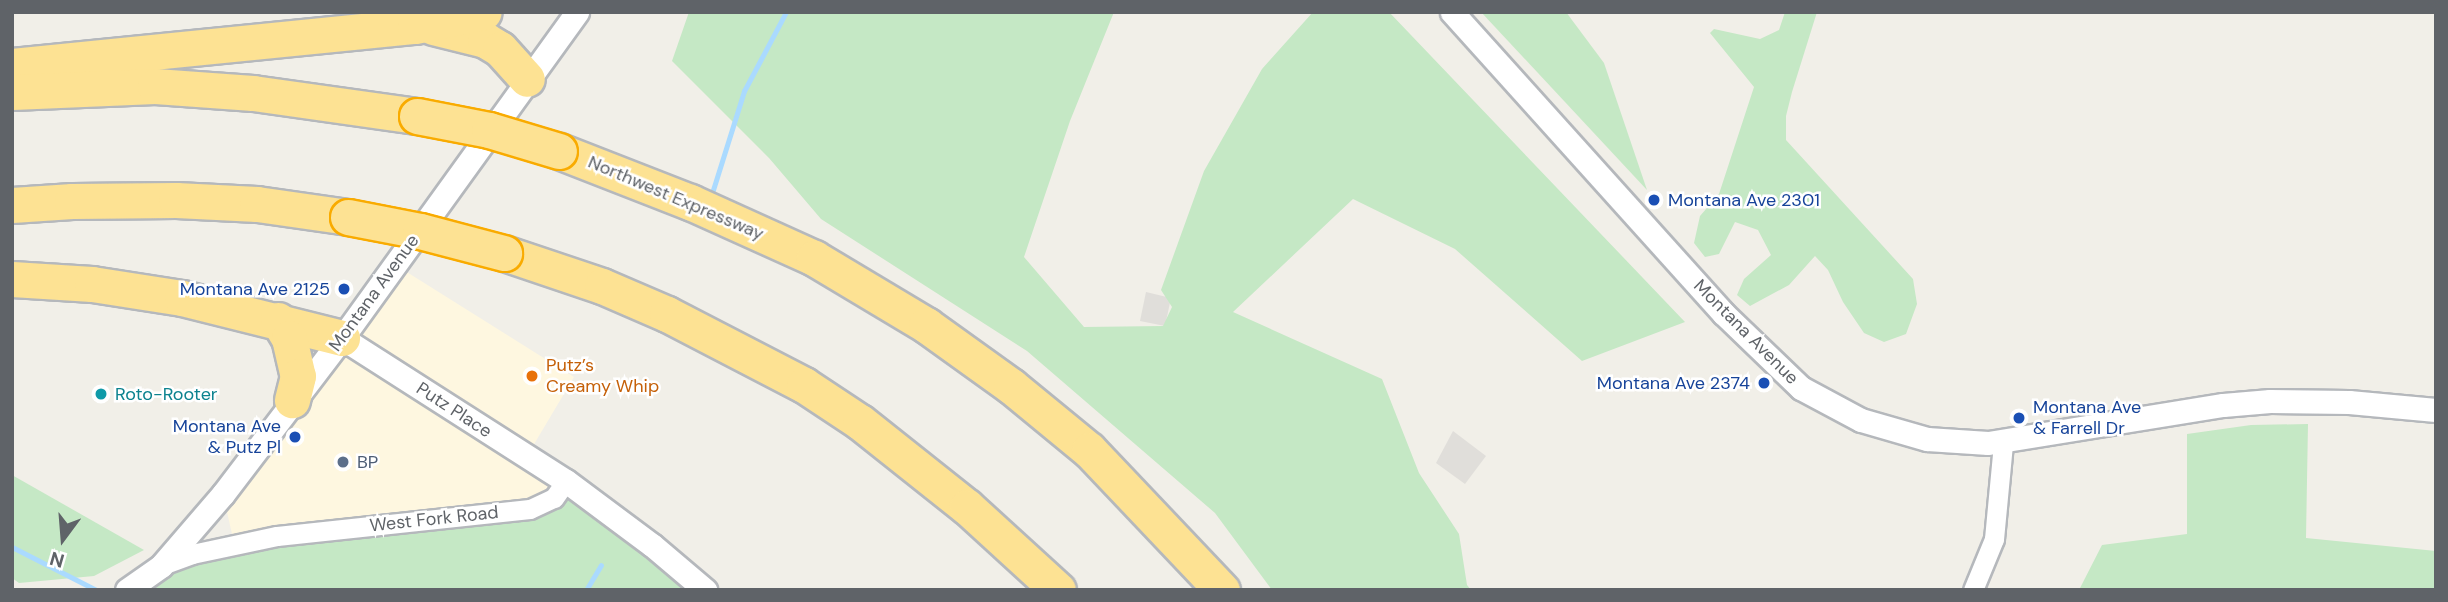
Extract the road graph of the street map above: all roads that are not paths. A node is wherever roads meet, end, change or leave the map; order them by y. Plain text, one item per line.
1 (484, 12) edge
2 (577, 12) edge
3 (1452, 12) edge
4 (415, 26) junction
5 (12, 66) edge
6 (527, 79) junction
7 (12, 92) edge
8 (12, 205) edge
9 (12, 279) edge
10 (278, 320) junction
11 (342, 338) junction
12 (292, 400) junction
13 (2436, 410) edge
14 (2003, 443) junction
15 (566, 481) junction
16 (161, 566) junction
17 (127, 590) edge
18 (705, 590) edge
19 (1058, 590) edge
20 (1222, 590) edge
21 (1973, 590) edge

1 - 4 highway
2 - 6 street, Montana Avenue
3 - 14 street, Montana Avenue
4 - 5 highway
4 - 6 highway
6 - 11 street, Montana Avenue
7 - 20 highway, Northwest Expressway, bridge
8 - 19 highway, bridge
9 - 10 highway
10 - 11 highway
10 - 12 highway
11 - 12 street, Montana Avenue
11 - 15 street, Putz Place
12 - 16 street, Montana Avenue
13 - 14 street, Montana Avenue
14 - 21 street
15 - 16 street, West Fork Road
15 - 18 street
16 - 17 street, West Fork Road

